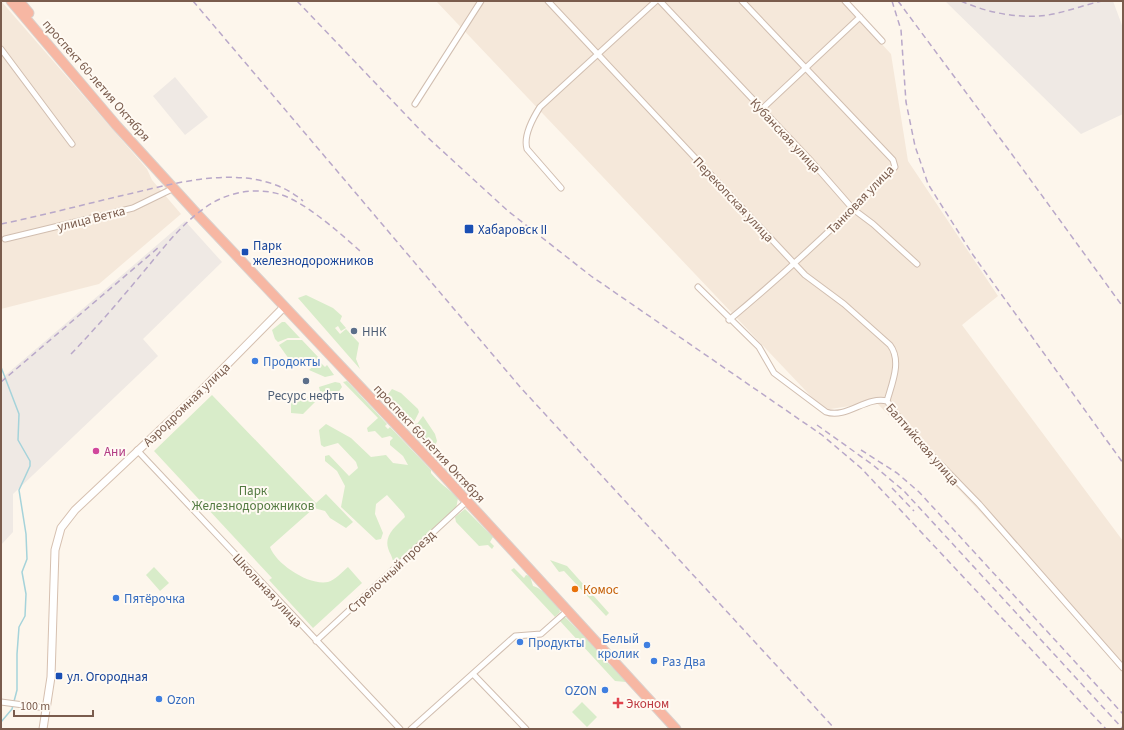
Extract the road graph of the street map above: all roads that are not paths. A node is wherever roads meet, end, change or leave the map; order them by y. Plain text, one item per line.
1 (11, 1) edge
2 (19, 1) edge
3 (481, 1) edge
4 (548, 1) edge
5 (656, 1) edge
6 (660, 1) edge
7 (742, 1) edge
8 (845, 1) edge
9 (860, 17) junction
10 (882, 41) dead end
11 (1, 49) edge
12 (597, 55) junction
13 (806, 67) junction
14 (415, 104) dead end
15 (762, 109) junction
16 (72, 144) dead end
17 (164, 176) junction
18 (174, 188) junction
19 (561, 188) dead end
20 (853, 209) junction
21 (5, 239) dead end
22 (795, 264) junction
23 (916, 264) dead end
24 (698, 287) dead end
25 (284, 306) junction
26 (729, 320) junction
27 (887, 401) junction
28 (137, 450) junction
29 (467, 501) junction
30 (567, 611) junction
31 (316, 640) junction
32 (1123, 668) edge
33 (473, 674) junction
34 (1, 702) edge
35 (46, 708) junction
36 (43, 729) edge
37 (400, 729) edge
38 (411, 729) edge
39 (526, 729) edge
40 (676, 729) edge

1 - 17 highway, проспект 60-летия Октября
2 - 17 highway, проспект 60-летия Октября
3 - 14 street
4 - 12 street, Перекопская улица
5 - 12 street
6 - 15 street, Кубанская улица
7 - 13 street, Танковая улица
8 - 9 street
9 - 10 street
9 - 13 street
11 - 16 street
12 - 19 street
12 - 22 street, Перекопская улица
13 - 15 street
13 - 20 street, Танковая улица
15 - 20 street, Кубанская улица
17 - 18 highway, проспект 60-летия Октября
18 - 21 street, улица Ветка
18 - 25 highway, проспект 60-летия Октября
20 - 22 street, Танковая улица
20 - 23 street, Кубанская улица
22 - 26 street, Танковая улица
22 - 27 street, Перекопская улица
24 - 26 street, Балтийская улица
25 - 28 street, Аэродромная улица
25 - 29 highway, проспект 60-летия Октября
26 - 27 street, Балтийская улица
27 - 32 street, Балтийская улица
28 - 31 street, Школьная улица
28 - 35 street, Аэродромная улица
29 - 30 highway, проспект 60-летия Октября
29 - 31 street, Стрелочный проезд
30 - 33 street
30 - 40 highway, проспект 60-летия Октября
31 - 37 street, Школьная улица
33 - 38 street
33 - 39 street
34 - 35 street
35 - 36 street, Аэродромная улица

